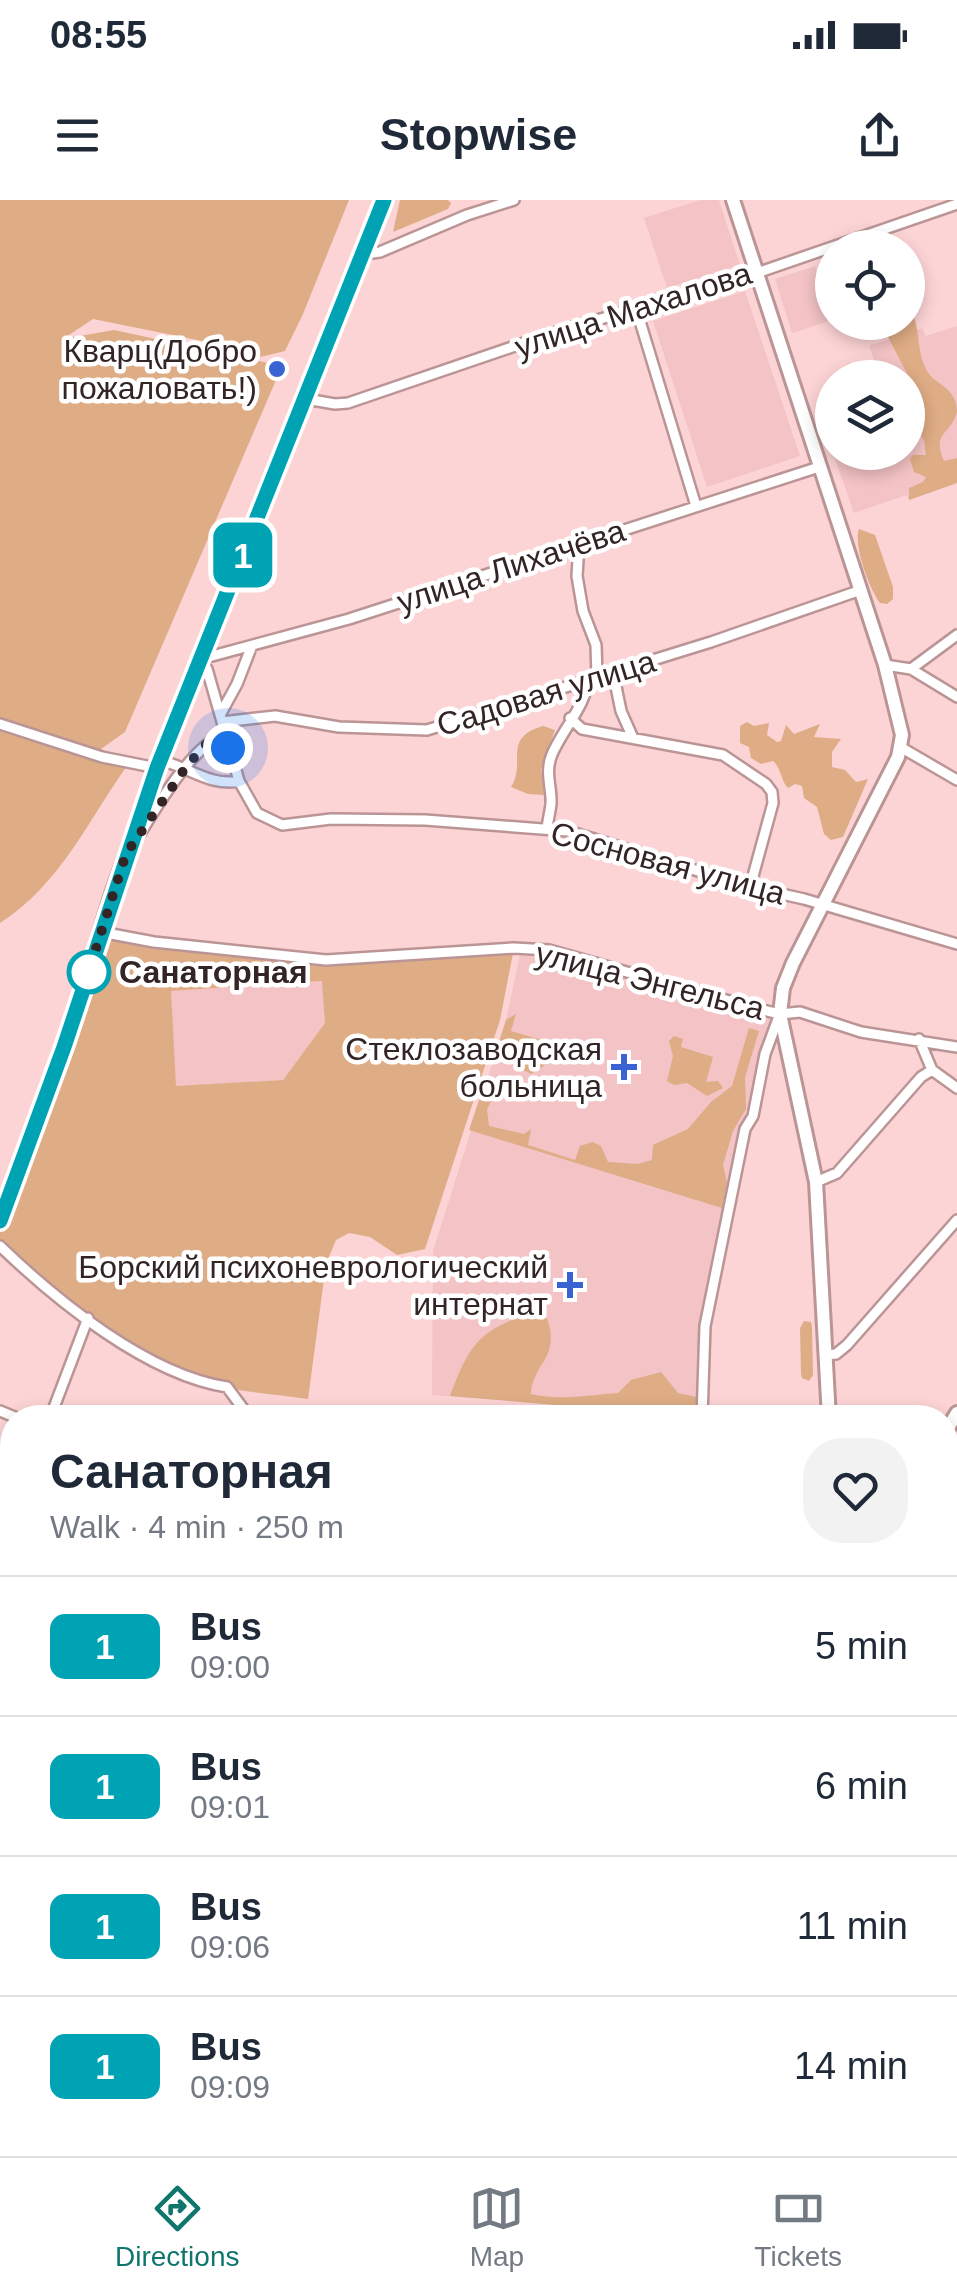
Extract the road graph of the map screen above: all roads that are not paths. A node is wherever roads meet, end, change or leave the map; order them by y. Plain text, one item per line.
1 (384, 200) edge
2 (514, 200) edge
3 (733, 200) edge
4 (957, 204) edge
5 (364, 254) junction
6 (756, 272) junction
7 (636, 308) junction
8 (306, 399) junction
9 (815, 455) edge
10 (815, 468) edge
11 (820, 470) edge
12 (696, 506) junction
13 (579, 544) junction
14 (861, 590) junction
15 (957, 635) edge
16 (251, 648) junction
17 (202, 659) junction
18 (885, 666) junction
19 (911, 668) junction
20 (613, 672) junction
21 (592, 678) junction
22 (957, 698) edge
23 (570, 718) junction
24 (0, 724) edge
25 (222, 724) junction
26 (634, 738) junction
27 (902, 748) junction
28 (158, 764) junction
29 (186, 767) junction
30 (957, 780) edge
31 (240, 781) junction
32 (547, 828) junction
33 (126, 854) junction
34 (750, 887) junction
35 (822, 905) junction
36 (101, 932) junction
37 (957, 944) edge
38 (780, 1014) junction
39 (918, 1039) junction
40 (957, 1047) edge
41 (932, 1070) junction
42 (957, 1088) edge
43 (816, 1182) junction
44 (957, 1220) edge
45 (0, 1221) edge
46 (0, 1246) edge
47 (88, 1318) junction
48 (825, 1355) junction
49 (56, 1405) edge
50 (240, 1405) edge
51 (702, 1405) edge
52 (829, 1405) edge

1 - 5 street
2 - 5 street
3 - 6 street
4 - 6 street, улица Махалова
5 - 8 street
6 - 7 street, улица Махалова
6 - 9 street
7 - 8 street, улица Махалова
7 - 12 street
8 - 17 street
10 - 12 street, улица Лихачёва
11 - 14 street
12 - 13 street, улица Лихачёва
13 - 16 street, улица Лихачёва
13 - 21 street
14 - 18 street
14 - 20 street, Садовая улица
15 - 19 street
16 - 17 street, улица Лихачёва
16 - 25 street
17 - 25 street
17 - 28 street
18 - 19 street
18 - 27 street
19 - 22 street
20 - 21 street, Садовая улица
20 - 26 street
21 - 23 street
21 - 25 street, Садовая улица
23 - 26 street
23 - 32 street
24 - 28 street
25 - 29 street
25 - 31 street
26 - 34 street
27 - 30 street
27 - 35 street
28 - 29 street
28 - 33 street
29 - 31 street
29 - 33 street
31 - 32 street, Сосновая улица
32 - 34 street, Сосновая улица
33 - 36 street
34 - 35 street, Сосновая улица
35 - 37 street, Сосновая улица
35 - 38 street
36 - 38 street, улица Энгельса
36 - 45 street
38 - 39 street, улица Энгельса
38 - 43 street
38 - 51 street
39 - 40 street, улица Энгельса
39 - 41 street
41 - 42 street
41 - 43 street
43 - 48 street
44 - 48 street
46 - 47 street
47 - 49 street
47 - 50 street
48 - 52 street

